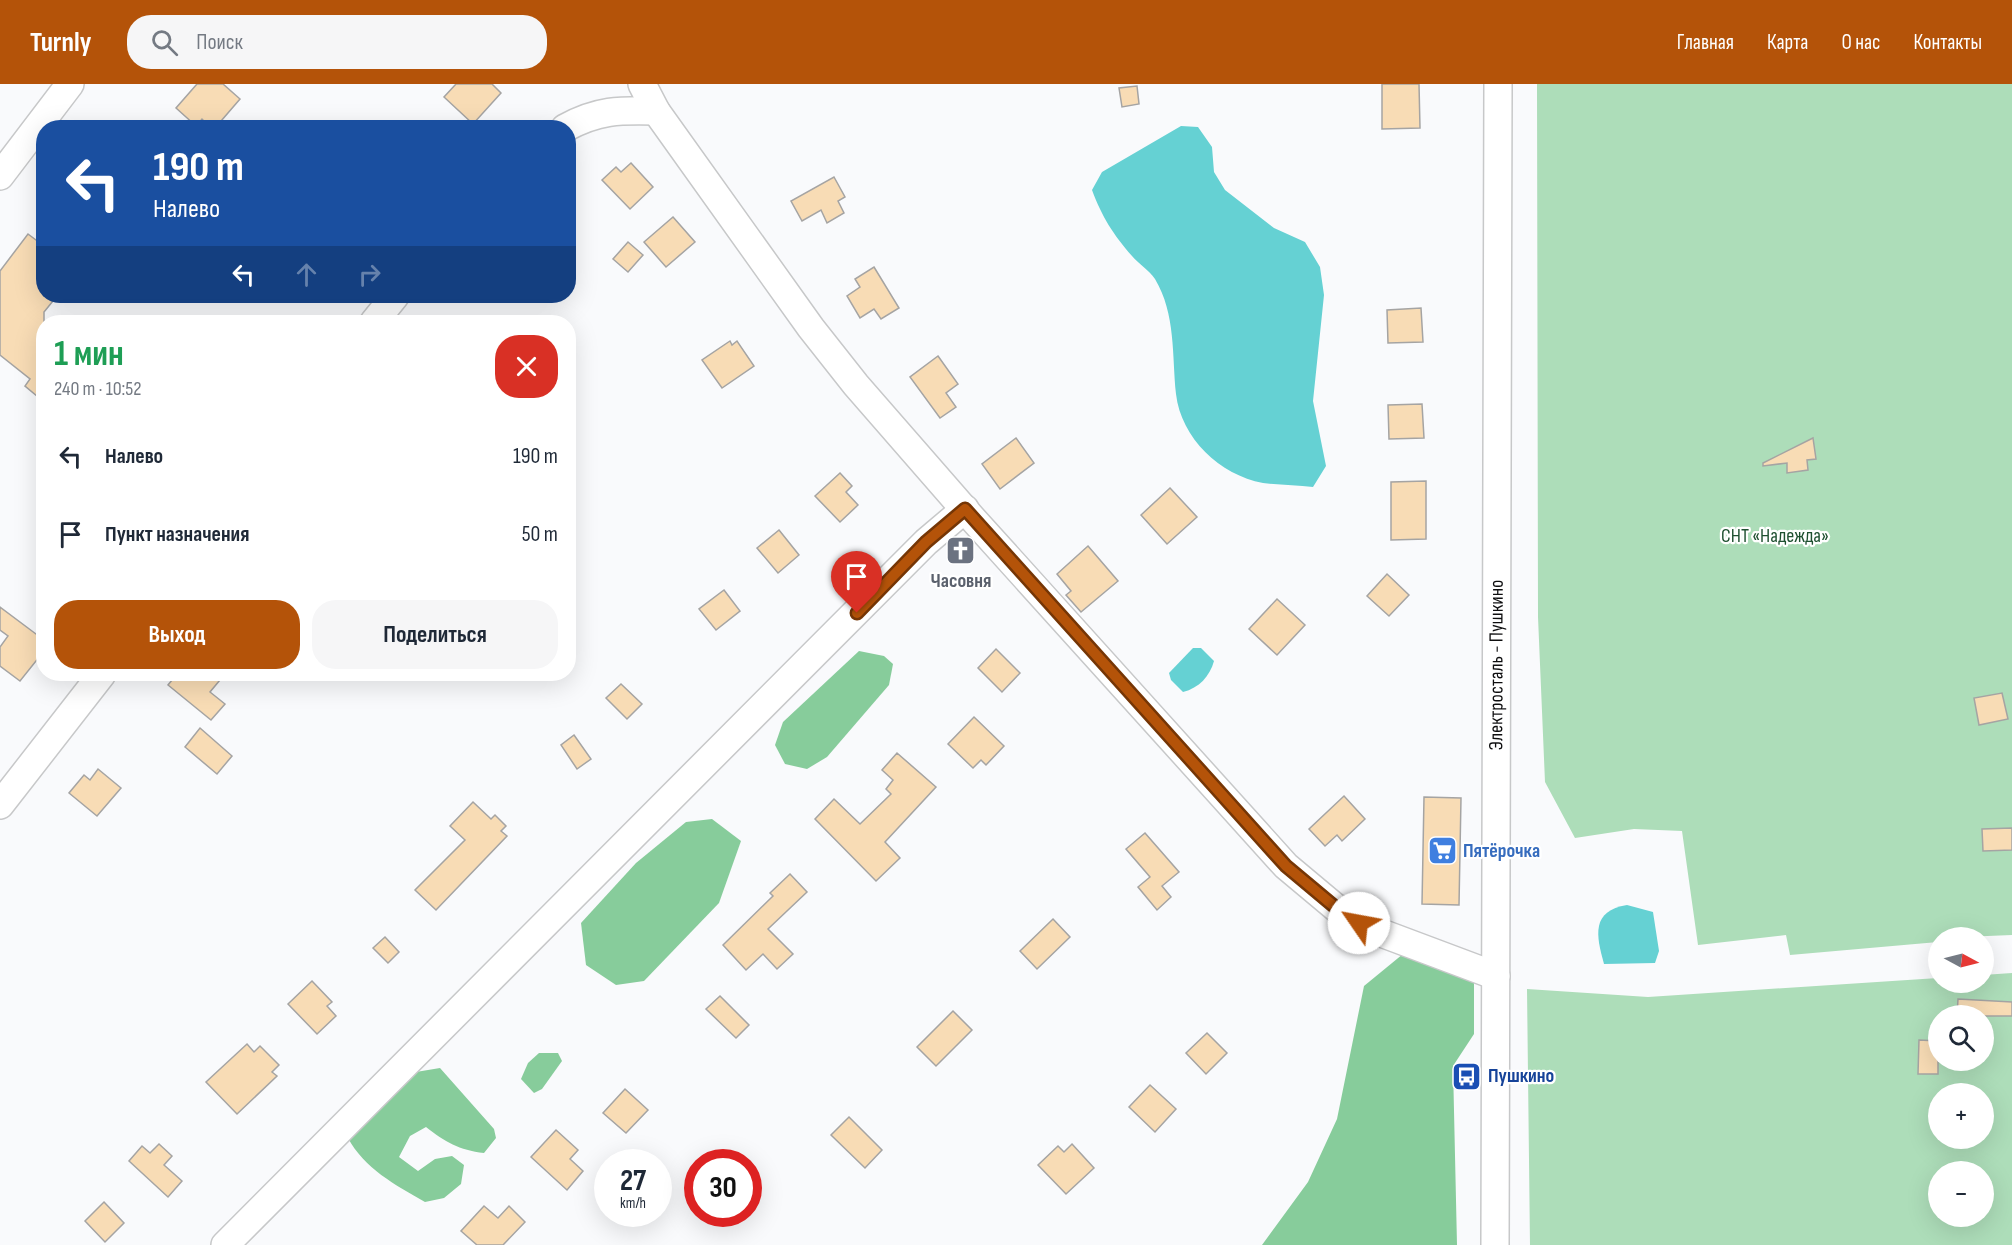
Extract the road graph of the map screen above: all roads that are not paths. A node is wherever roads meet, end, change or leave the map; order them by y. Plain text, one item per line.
1 (70, 84) edge
2 (642, 84) edge
3 (1498, 84) edge
4 (656, 111) junction
5 (43, 120) edge
6 (576, 123) edge
7 (36, 129) edge
8 (0, 176) edge
9 (389, 303) edge
10 (379, 315) edge
11 (965, 509) junction
12 (97, 681) edge
13 (0, 805) edge
14 (1496, 976) junction
15 (225, 1245) edge
16 (1495, 1245) edge

1 - 5 street
2 - 4 street
3 - 14 street, Электросталь - Пушкино
4 - 6 street
4 - 11 street
7 - 8 street
9 - 10 street
11 - 14 street
11 - 15 street
12 - 13 street
14 - 16 street, Электросталь - Пушкино

